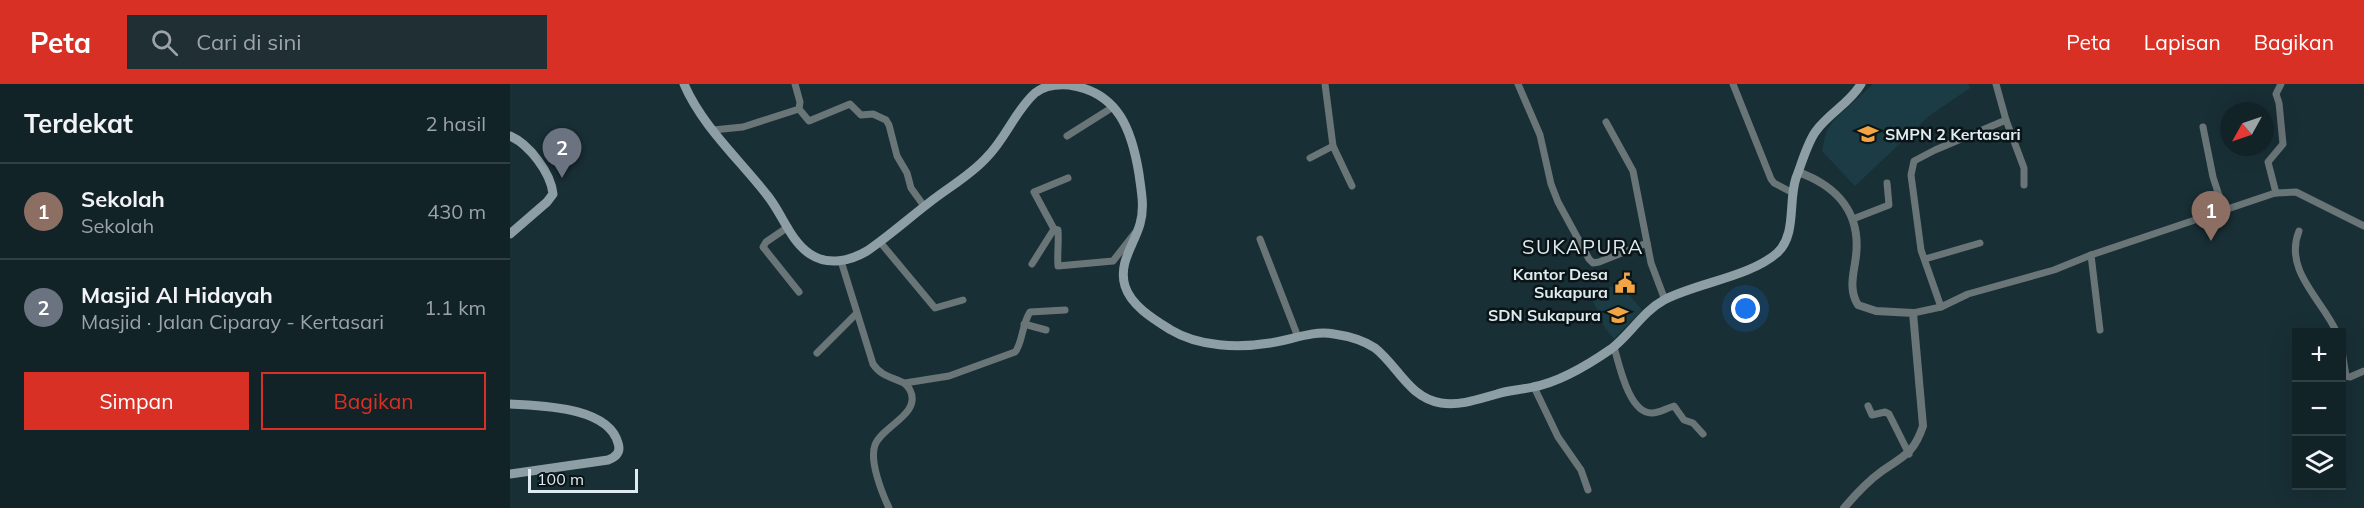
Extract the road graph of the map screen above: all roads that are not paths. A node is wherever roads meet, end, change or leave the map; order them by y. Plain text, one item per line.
1 (684, 84) edge
2 (795, 84) edge
3 (1325, 84) edge
4 (1518, 84) edge
5 (1733, 84) edge
6 (1861, 84) edge
7 (1996, 84) edge
8 (2281, 84) edge
9 (1113, 107) junction
10 (799, 109) junction
11 (2006, 120) junction
12 (1606, 122) dead end
13 (2203, 127) dead end
14 (713, 130) junction
15 (510, 136) edge
16 (1067, 136) dead end
17 (1334, 146) junction
18 (1310, 158) dead end
19 (1798, 172) junction
20 (1068, 178) dead end
21 (1887, 183) dead end
22 (2024, 185) dead end
23 (1352, 186) dead end
24 (1793, 193) junction
25 (2276, 193) junction
26 (924, 206) junction
27 (2224, 211) junction
28 (1853, 219) junction
29 (2364, 226) edge
30 (788, 227) junction
31 (1054, 229) junction
32 (2299, 231) dead end
33 (1137, 232) junction
34 (510, 234) edge
35 (1260, 239) dead end
36 (880, 242) junction
37 (1647, 243) junction
38 (1980, 243) dead end
39 (2091, 255) junction
40 (1925, 259) junction
41 (841, 261) junction
42 (1032, 264) dead end
43 (799, 292) dead end
44 (963, 300) dead end
45 (1665, 300) junction
46 (1941, 307) junction
47 (1065, 310) dead end
48 (1913, 313) junction
49 (856, 314) junction
50 (1024, 324) junction
51 (2335, 328) edge
52 (1046, 330) dead end
53 (2100, 330) dead end
54 (1298, 337) junction
55 (1614, 347) junction
56 (817, 353) dead end
57 (2364, 371) edge
58 (2346, 376) edge
59 (905, 383) junction
60 (1534, 387) junction
61 (510, 404) edge
62 (1868, 406) dead end
63 (1703, 434) dead end
64 (1909, 454) junction
65 (510, 474) edge
66 (1588, 490) dead end
67 (889, 508) edge
68 (1844, 508) edge

1 - 14 main road
2 - 10 street
3 - 17 street
4 - 37 street
5 - 24 street
6 - 19 main road
7 - 11 street
8 - 25 street
9 - 16 street
9 - 26 main road
9 - 33 main road
10 - 14 street
10 - 26 street
11 - 22 street
11 - 40 street
12 - 37 street
13 - 27 street
14 - 30 main road
15 - 34 main road
17 - 18 street
17 - 23 street
19 - 24 main road
19 - 28 street
20 - 31 street
21 - 28 street
24 - 45 main road
25 - 27 street
25 - 29 street
26 - 36 main road
27 - 39 street
28 - 48 street
30 - 41 main road
30 - 43 street
31 - 33 street
31 - 42 street
32 - 51 street
33 - 54 main road
35 - 54 street
36 - 41 main road
36 - 44 street
37 - 45 street
38 - 40 street
39 - 46 street
39 - 53 street
40 - 46 street
41 - 49 street
45 - 55 main road
46 - 48 street
47 - 50 street
48 - 64 street
49 - 56 street
49 - 59 street
50 - 52 street
50 - 59 street
54 - 60 main road
55 - 60 main road
55 - 63 street
57 - 58 street
59 - 67 street
60 - 66 street
61 - 65 main road
62 - 64 street
64 - 68 street

